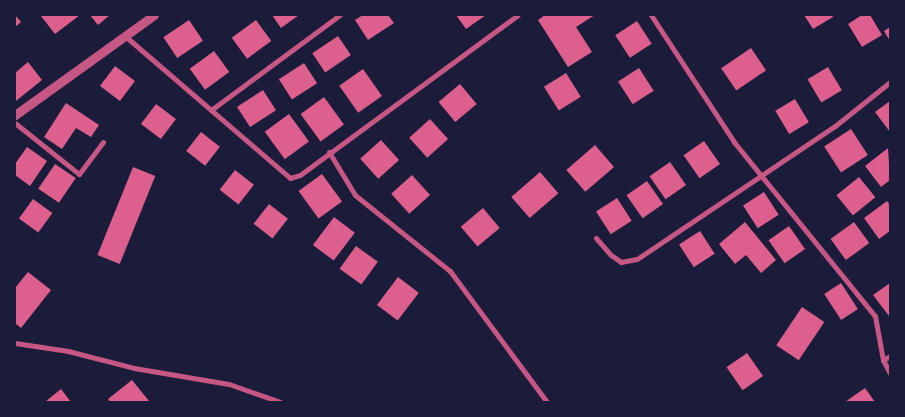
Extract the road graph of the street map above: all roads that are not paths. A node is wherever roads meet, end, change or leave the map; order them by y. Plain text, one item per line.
1 (154, 15) edge
2 (340, 15) edge
3 (518, 15) edge
4 (651, 15) edge
5 (125, 36) junction
6 (890, 82) edge
7 (211, 110) junction
8 (15, 115) edge
9 (15, 123) edge
10 (102, 142) dead end
11 (329, 152) junction
12 (761, 176) junction
13 (596, 238) dead end
14 (15, 343) edge
15 (890, 356) edge
16 (883, 360) junction
17 (890, 373) edge
18 (280, 402) edge
19 (547, 402) edge

1 - 5 street
2 - 7 street
3 - 11 street
4 - 12 street
5 - 7 street
5 - 8 street
6 - 12 street
7 - 11 street
9 - 10 street
11 - 19 street
12 - 13 street
12 - 16 street
14 - 18 street
15 - 16 street
16 - 17 street

